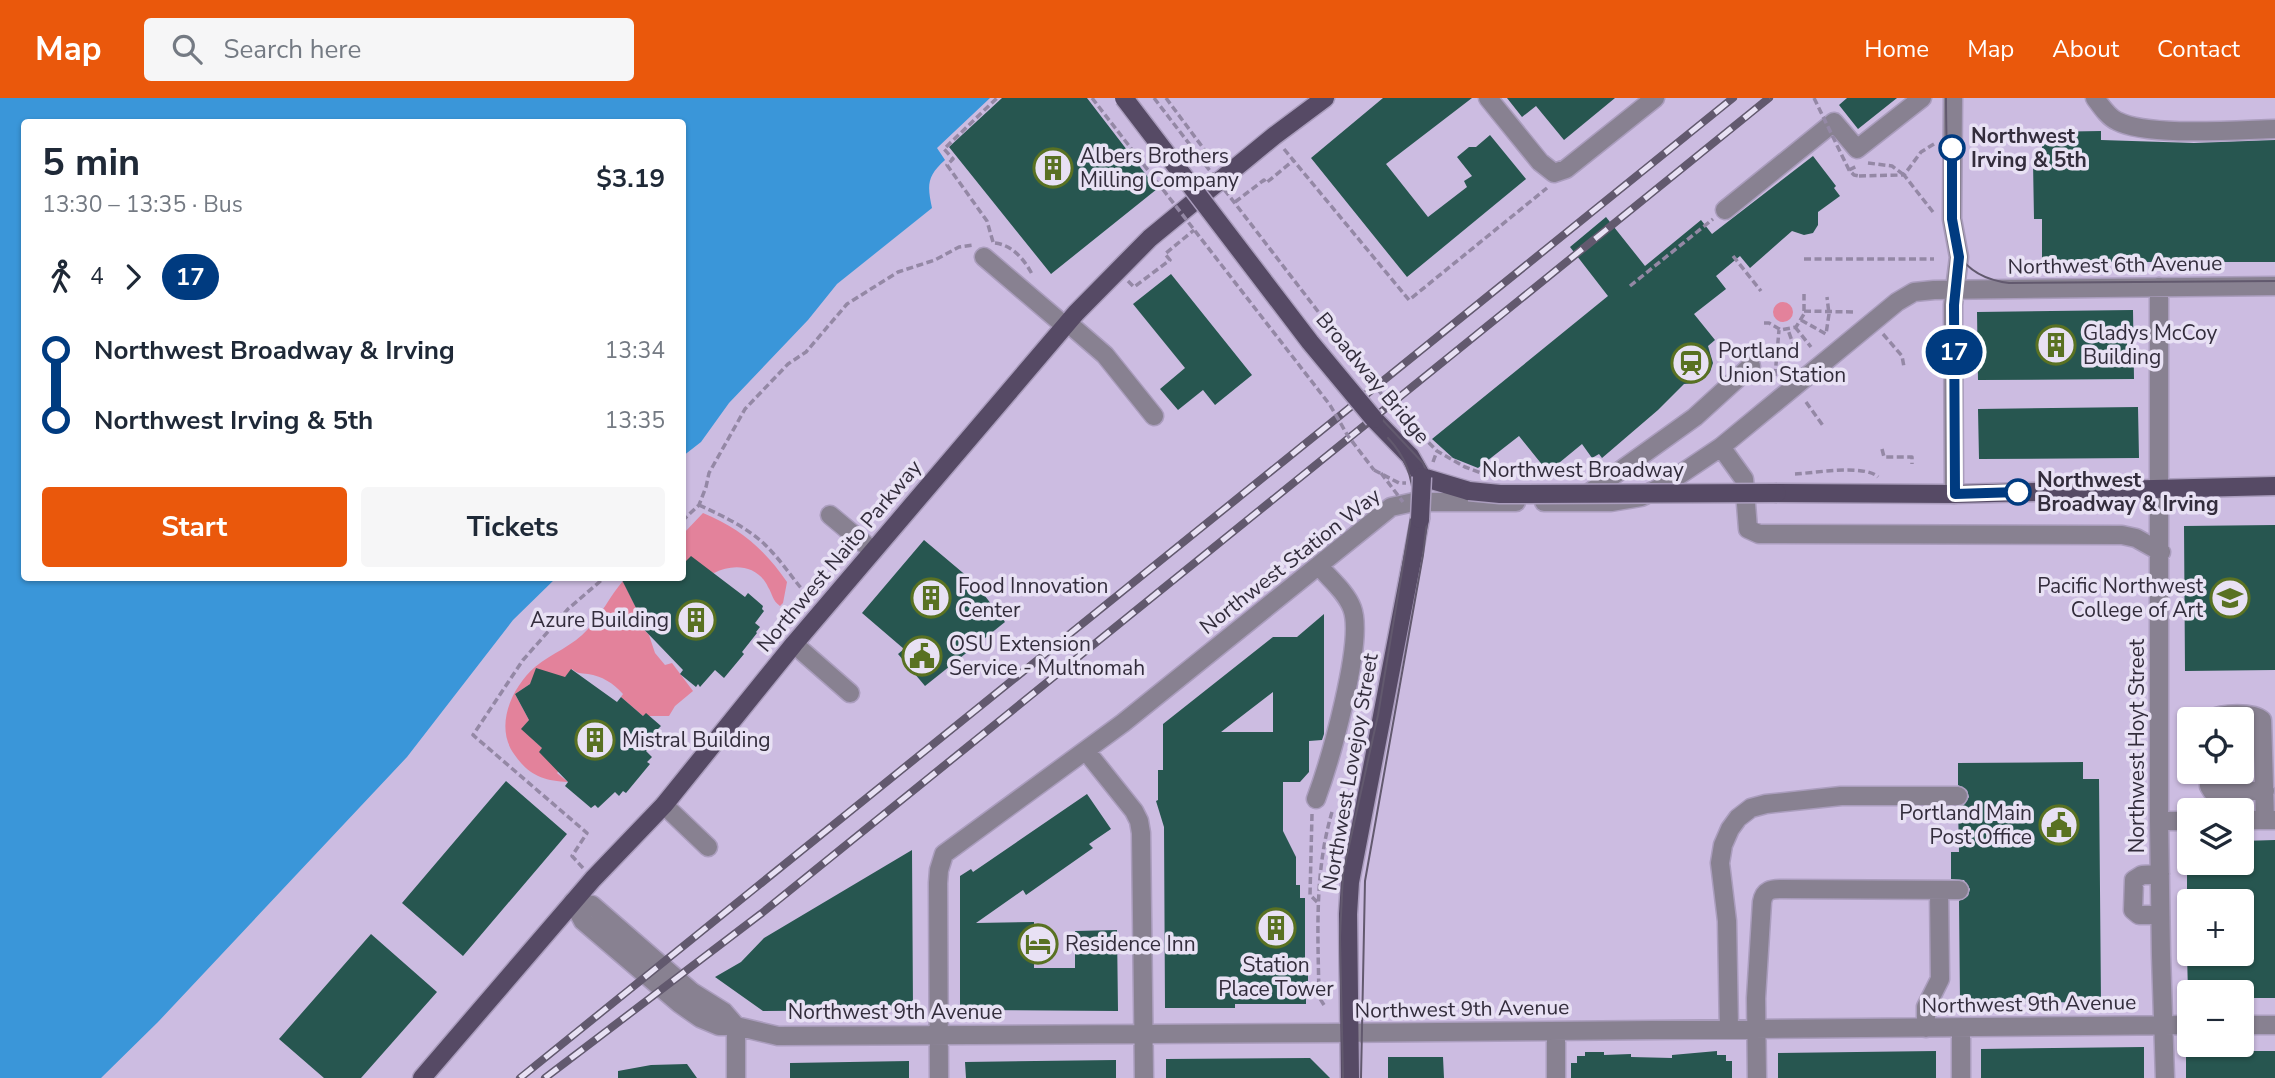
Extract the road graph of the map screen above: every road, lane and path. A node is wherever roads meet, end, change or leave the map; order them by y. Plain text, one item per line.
1 (997, 98) edge
2 (1092, 98) edge
3 (1124, 98) edge
4 (1154, 98) edge
5 (1167, 98) edge
6 (1325, 98) edge
7 (1488, 98) edge
8 (1655, 98) edge
9 (1814, 98) edge
10 (1922, 98) edge
11 (1953, 98) edge
12 (2095, 98) edge
13 (2275, 129) edge
14 (1274, 136) junction
15 (1934, 144) dead end
16 (1294, 160) junction
17 (1849, 170) junction
18 (1554, 173) junction
19 (1904, 175) junction
20 (1224, 177) junction
21 (1235, 202) junction
22 (1725, 210) joint
23 (1933, 212) dead end
24 (1194, 230) junction
25 (988, 250) junction
26 (1733, 256) dead end
27 (1804, 259) dead end
28 (1934, 259) dead end
29 (1039, 280) dead end
30 (1630, 286) dead end
31 (2275, 286) edge
32 (1135, 287) dead end
33 (2159, 287) junction
34 (1956, 289) junction
35 (1761, 291) dead end
36 (1804, 295) dead end
37 (1827, 297) dead end
38 (1804, 311) junction
39 (1829, 312) junction
40 (1853, 312) dead end
41 (1801, 320) junction
42 (1873, 321) junction
43 (1764, 323) dead end
44 (1066, 324) junction
45 (1795, 327) junction
46 (1779, 330) junction
47 (1788, 330) junction
48 (1811, 346) dead end
49 (1776, 358) junction
50 (1758, 361) joint
51 (1904, 367) dead end
52 (1774, 376) dead end
53 (1807, 402) dead end
54 (1154, 416) dead end
55 (1824, 427) dead end
56 (1721, 447) junction
57 (1882, 449) dead end
58 (1437, 451) joint
59 (1912, 464) dead end
60 (1837, 469) dead end
61 (1381, 473) junction
62 (1492, 475) dead end
63 (1786, 475) dead end
64 (1422, 477) junction
65 (2275, 486) edge
66 (2160, 488) junction
67 (1955, 494) junction
68 (1576, 503) junction
69 (699, 505) junction
70 (830, 515) dead end
71 (686, 517) edge
72 (1420, 519) junction
73 (873, 551) junction
74 (2161, 552) junction
75 (1318, 566) junction
76 (601, 581) edge
77 (823, 610) junction
78 (794, 644) junction
79 (850, 693) dead end
80 (2254, 715) edge
81 (1086, 751) junction
82 (2209, 784) edge
83 (2265, 791) junction
84 (1958, 796) dead end
85 (1316, 799) joint
86 (664, 805) junction
87 (1332, 812) dead end
88 (2270, 820) edge
89 (2159, 821) junction
90 (2177, 821) edge
91 (708, 847) dead end
92 (572, 856) dead end
93 (2160, 874) junction
94 (1939, 890) junction
95 (1959, 890) dead end
96 (573, 902) junction
97 (1318, 903) junction
98 (2160, 915) junction
99 (1324, 1005) dead end
100 (2177, 1025) edge
101 (2254, 1025) edge
102 (2275, 1025) edge
103 (736, 1026) junction
104 (2164, 1026) junction
105 (1961, 1027) junction
106 (1926, 1028) junction
107 (1729, 1029) junction
108 (1756, 1029) junction
109 (1556, 1031) junction
110 (1349, 1033) junction
111 (1144, 1034) junction
112 (939, 1036) junction
113 (422, 1078) edge
114 (736, 1078) edge
115 (939, 1078) edge
116 (1144, 1078) edge
117 (1350, 1078) edge
118 (1556, 1078) edge
119 (1757, 1078) edge
120 (1961, 1078) edge
121 (2165, 1078) edge

1 - 25 path
2 - 24 path, Broadway Bridge, bridge
3 - 64 main road, Broadway Bridge, bridge
4 - 21 path, Broadway Bridge, bridge
5 - 20 path
6 - 14 main road, Northwest Naito Parkway
7 - 18 street
8 - 18 street
9 - 17 path, bridge
10 - 22 street
11 - 34 street
12 - 13 street
14 - 16 path
14 - 20 main road, Northwest Naito Parkway
15 - 19 path
16 - 18 path
16 - 21 path
17 - 19 path, bridge
17 - 19 path, bridge
19 - 23 path
20 - 44 main road, Northwest Naito Parkway
21 - 58 path, Broadway Bridge, bridge
22 - 30 path
24 - 32 path
24 - 61 path, Broadway Bridge, bridge
25 - 29 path
25 - 44 street
25 - 69 path
26 - 35 path
27 - 28 path
31 - 33 street, Northwest 6th Avenue
33 - 34 street, Northwest 6th Avenue
33 - 66 street, Northwest Hoyt Street
34 - 42 street, Northwest Station Way
34 - 67 street
36 - 38 path
37 - 39 path
38 - 39 path
38 - 41 path
39 - 40 path
39 - 41 path
41 - 45 path
42 - 51 path
42 - 56 street, Northwest Station Way
43 - 46 path
44 - 54 street
44 - 73 main road, Northwest Naito Parkway
45 - 47 path
45 - 48 path
46 - 47 path
46 - 49 path
47 - 49 path
49 - 50 path
49 - 52 path
50 - 68 street
53 - 55 path
56 - 68 street, Northwest Station Way
56 - 74 street
57 - 59 path
58 - 62 path, Northwest Broadway, bridge
60 - 63 path
61 - 64 path, Broadway Bridge, bridge
61 - 72 path, bridge
64 - 67 main road, Northwest Broadway, bridge
64 - 72 main road, Northwest Lovejoy Street, bridge
65 - 66 main road, Northwest Broadway
66 - 67 main road, Northwest Broadway
66 - 74 street, Northwest Hoyt Street
68 - 75 street, Northwest Station Way
69 - 71 path
69 - 77 path
70 - 73 street
72 - 110 main road, Northwest Lovejoy Street
73 - 77 main road, Northwest Naito Parkway
74 - 89 street, Northwest Hoyt Street
75 - 81 street, Northwest Station Way
75 - 85 street
76 - 92 path
77 - 78 main road, Northwest Naito Parkway
78 - 79 street
78 - 86 main road, Northwest Naito Parkway
80 - 83 street
81 - 111 street
81 - 112 street, Northwest Station Way
82 - 83 street
83 - 88 street
84 - 107 street
85 - 97 path
86 - 91 street
86 - 96 main road, Northwest Naito Parkway
87 - 97 path
89 - 90 street
89 - 93 street, Northwest Hoyt Street
93 - 98 street, Northwest Hoyt Street
93 - 98 street
94 - 95 street
94 - 106 street
94 - 108 street
96 - 103 street, Northwest 9th Avenue
96 - 113 main road, Northwest Naito Parkway
97 - 99 path
98 - 104 street, Northwest Hoyt Street
100 - 104 street, Northwest 9th Avenue
101 - 102 street
103 - 112 street, Northwest 9th Avenue
103 - 114 street
104 - 105 street, Northwest 9th Avenue
104 - 121 street, Northwest Hoyt Street
105 - 106 street, Northwest 9th Avenue
105 - 120 street
106 - 108 street, Northwest 9th Avenue
107 - 108 street, Northwest 9th Avenue
107 - 109 street, Northwest 9th Avenue
108 - 119 street
109 - 110 street, Northwest 9th Avenue
109 - 118 street
110 - 111 street, Northwest 9th Avenue
110 - 117 main road, Northwest Lovejoy Street
111 - 112 street, Northwest 9th Avenue
111 - 116 street
112 - 115 street

